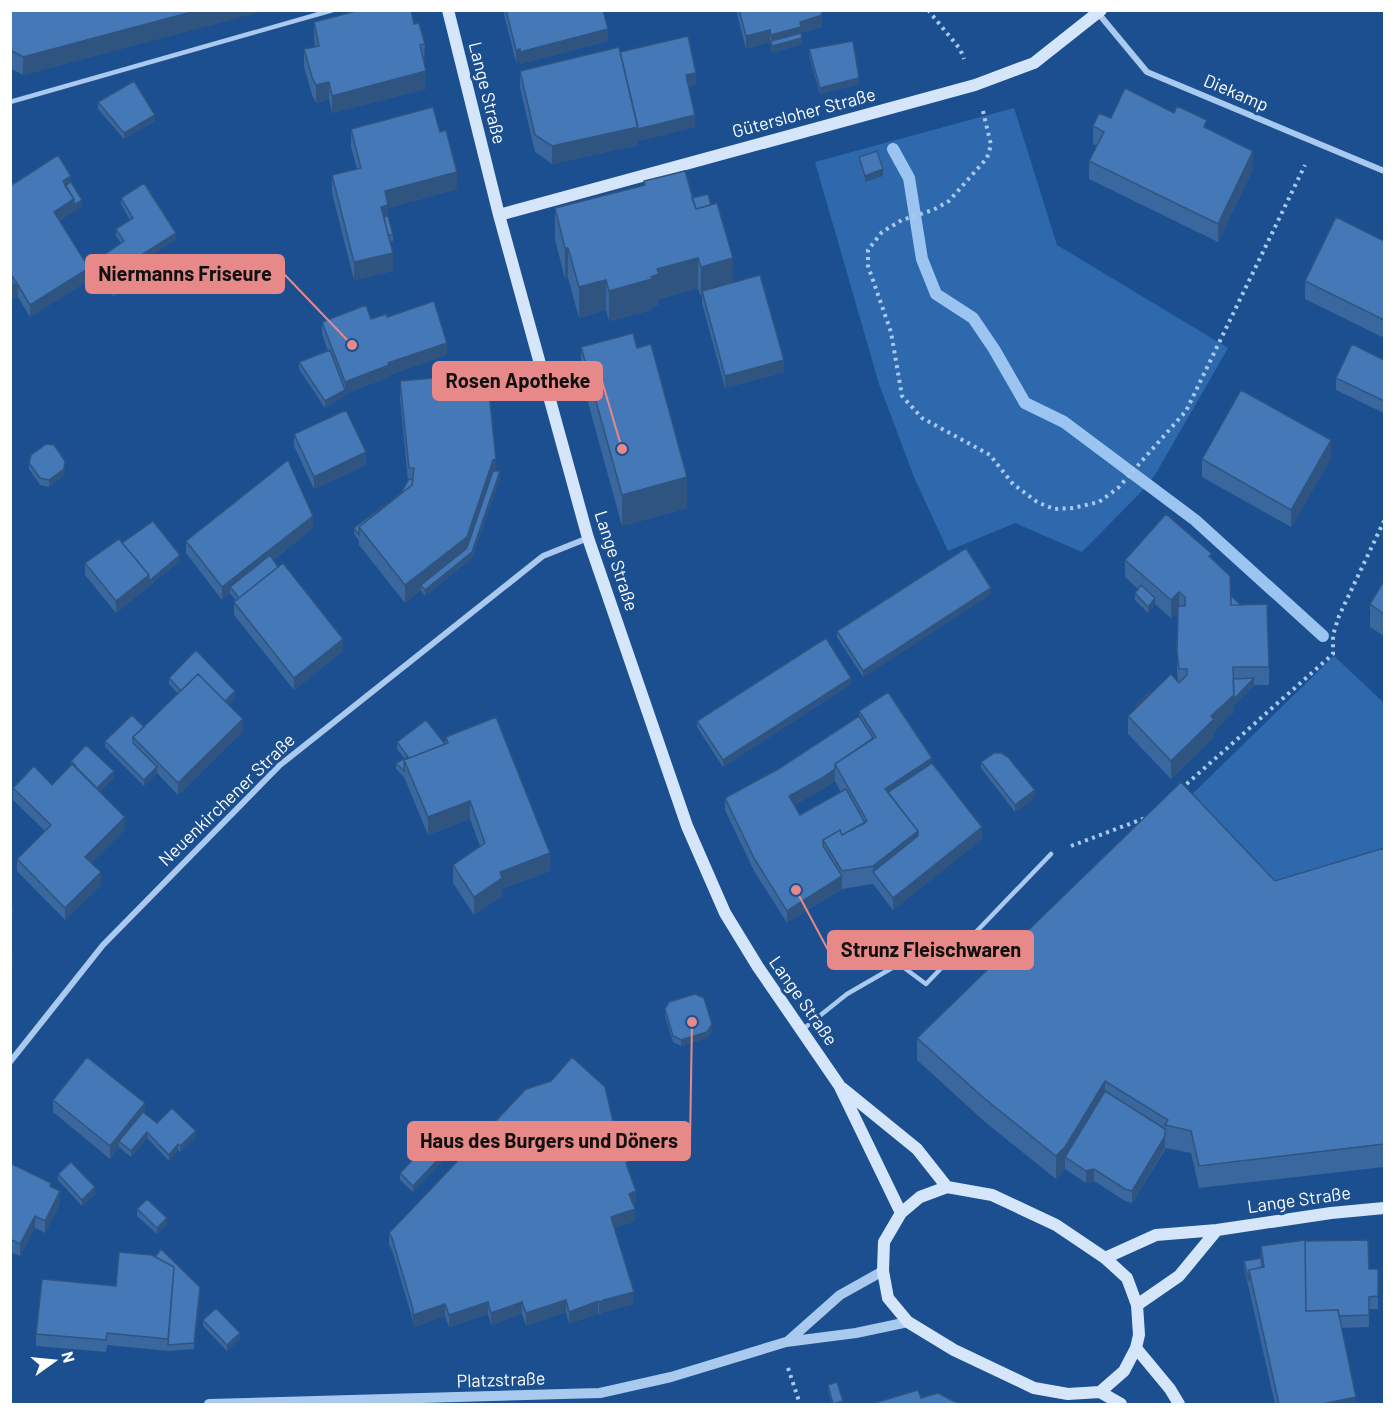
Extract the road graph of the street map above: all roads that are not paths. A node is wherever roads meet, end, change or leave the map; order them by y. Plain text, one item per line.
1 (333, 10) edge
2 (448, 10) edge
3 (1099, 12) edge
4 (10, 102) edge
5 (1384, 171) edge
6 (499, 215) junction
7 (588, 538) junction
8 (1051, 854) road end
9 (802, 1030) junction
10 (10, 1062) edge
11 (839, 1085) junction
12 (947, 1187) junction
13 (1384, 1208) edge
14 (902, 1213) junction
15 (1217, 1230) junction
16 (1105, 1258) junction
17 (883, 1271) junction
18 (1137, 1305) junction
19 (908, 1322) junction
20 (782, 1344) junction
21 (1136, 1348) junction
22 (1100, 1392) junction
23 (209, 1404) edge
24 (1120, 1404) edge
25 (1179, 1404) edge

1 - 4 lane
2 - 6 main road, Lange Straße
3 - 5 street, Diekamp
3 - 6 main road, Gütersloher Straße
6 - 7 main road, Lange Straße
7 - 9 main road, Lange Straße
7 - 10 street, Neuenkirchener Straße
8 - 9 lane
9 - 11 main road, Lange Straße
11 - 12 main road, Lange Straße
11 - 14 main road, Lange Straße
12 - 14 main road
12 - 16 main road
13 - 15 main road, Lange Straße
14 - 17 main road
15 - 16 main road, Lange Straße
15 - 18 main road
16 - 18 main road
17 - 19 main road
17 - 20 street, Platzstraße
18 - 21 main road
19 - 20 street, Platzstraße
19 - 22 main road
20 - 23 street, Platzstraße
21 - 22 main road
21 - 25 main road
22 - 24 main road

